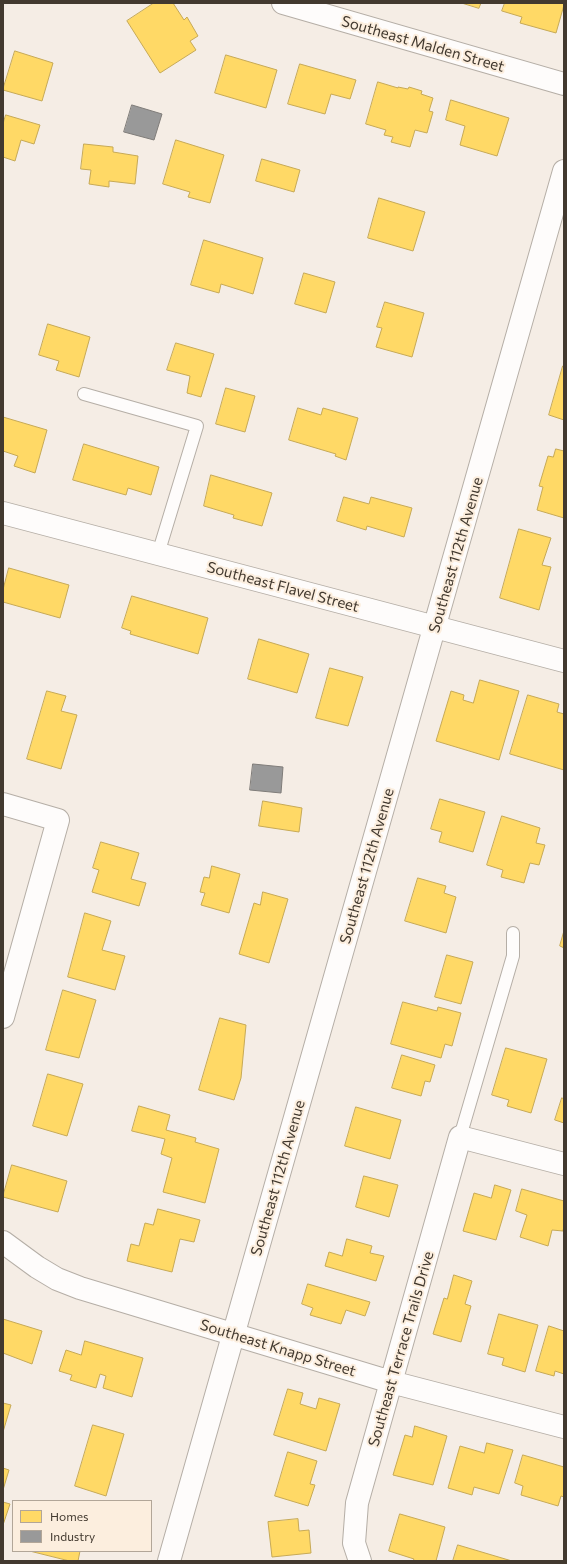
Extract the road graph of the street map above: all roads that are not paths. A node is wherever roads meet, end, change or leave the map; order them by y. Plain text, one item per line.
1 (283, 3) edge
2 (564, 84) edge
3 (564, 171) edge
4 (84, 394) dead end
5 (3, 513) edge
6 (158, 554) junction
7 (435, 628) junction
8 (564, 661) edge
9 (3, 804) edge
10 (513, 933) dead end
11 (3, 1017) edge
12 (460, 1137) junction
13 (564, 1164) edge
14 (3, 1242) edge
15 (233, 1334) junction
16 (391, 1382) junction
17 (564, 1427) edge
18 (169, 1561) edge
19 (360, 1561) edge

1 - 2 street, Southeast Malden Street
3 - 7 street, Southeast 112th Avenue
4 - 6 lane
5 - 6 street, Southeast Flavel Street
6 - 7 street, Southeast Flavel Street
7 - 8 street, Southeast Flavel Street
7 - 15 street, Southeast 112th Avenue
9 - 11 street
10 - 12 lane
12 - 13 street
12 - 16 street, Southeast Terrace Trails Drive
14 - 15 street, Southeast Knapp Street
15 - 16 street, Southeast Knapp Street
15 - 18 street, Southeast 112th Avenue
16 - 17 street, Southeast Knapp Street
16 - 19 street, Southeast Terrace Trails Drive

